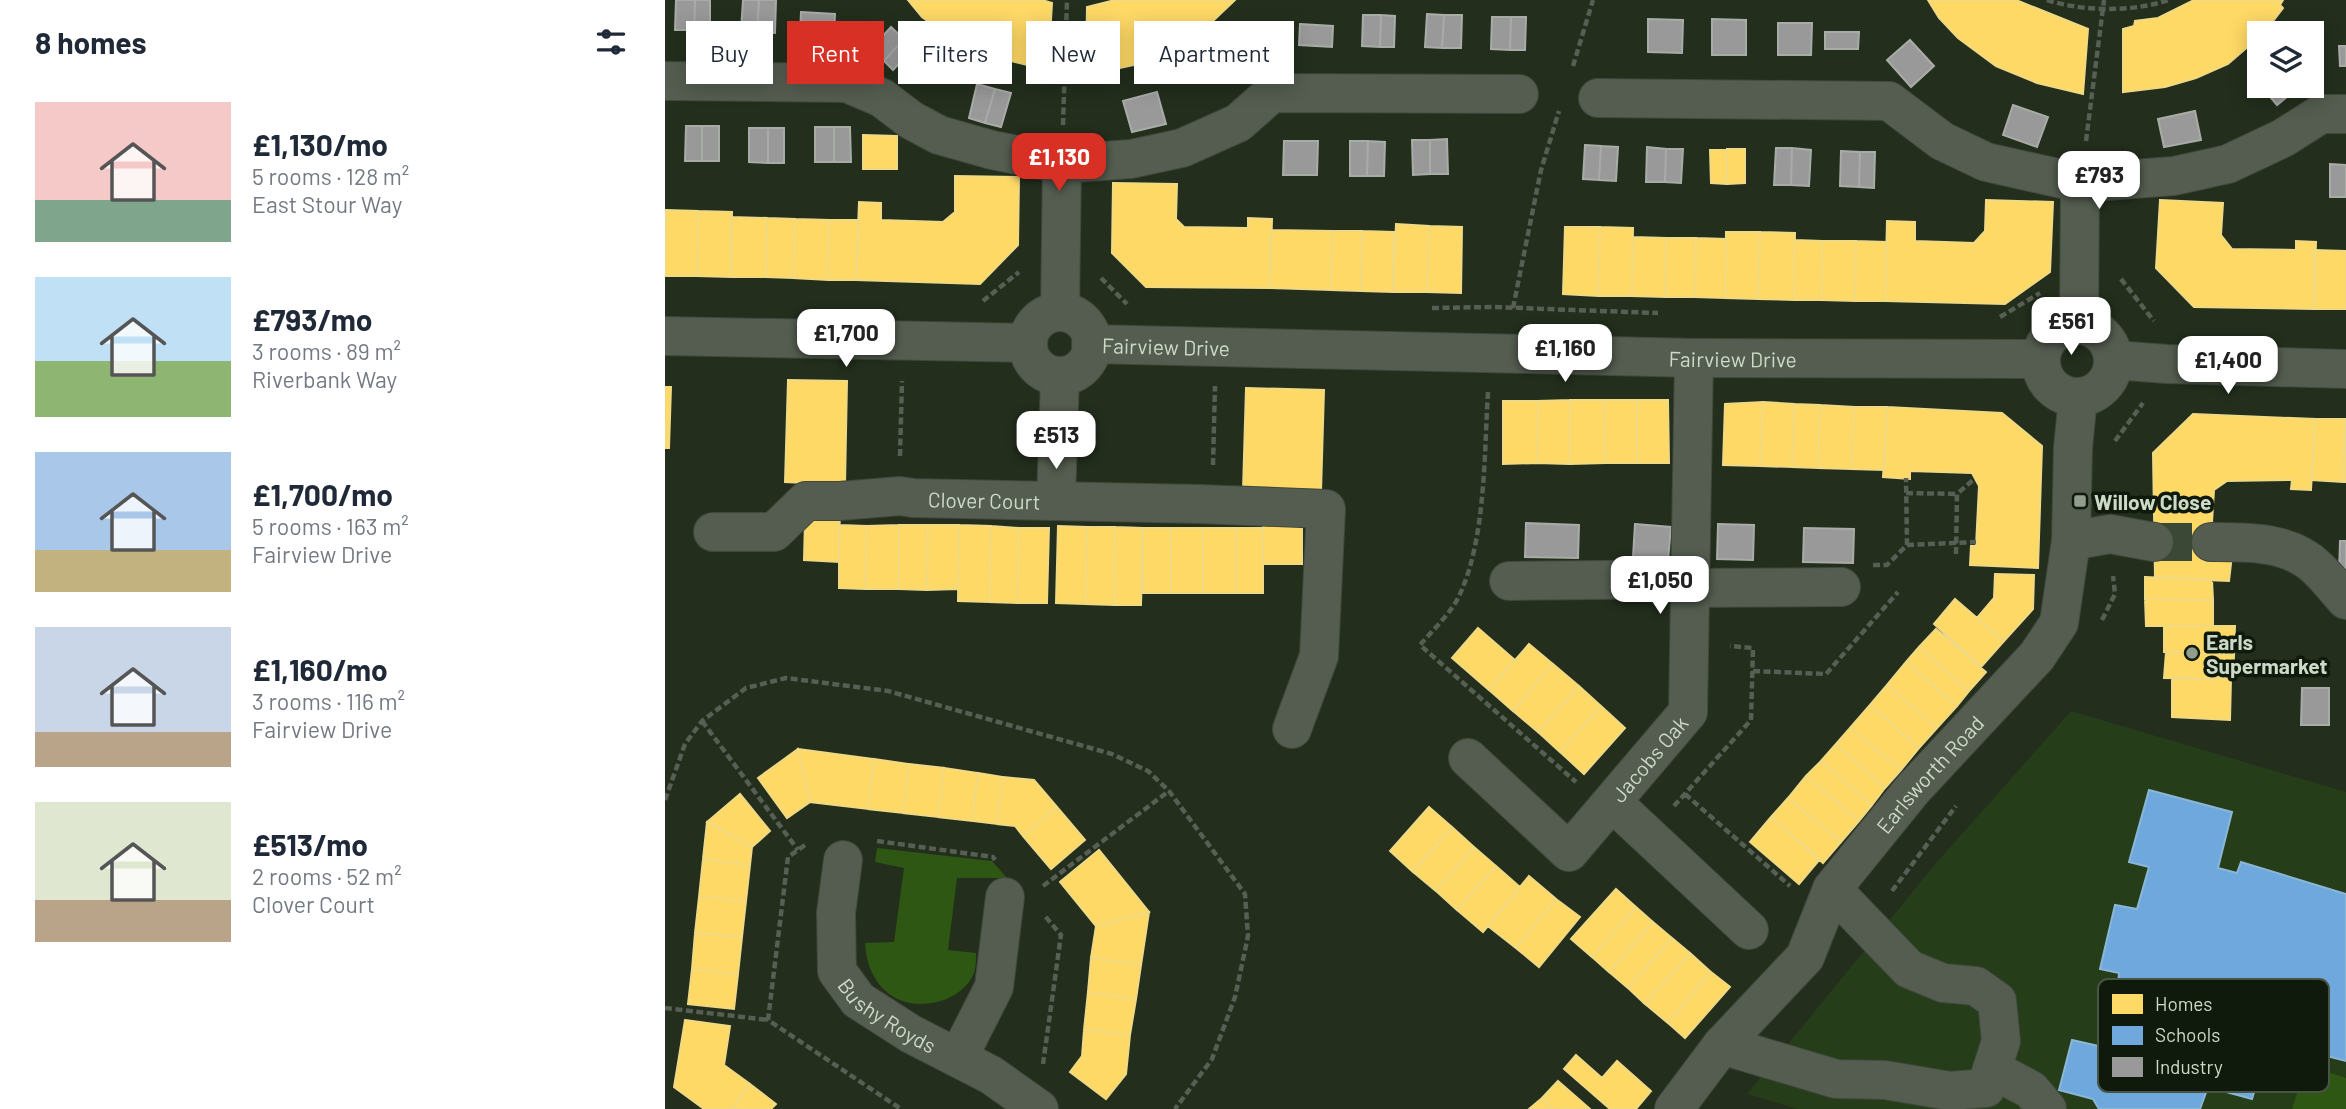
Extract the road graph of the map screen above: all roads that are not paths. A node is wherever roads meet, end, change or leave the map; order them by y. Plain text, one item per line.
1 (665, 81) edge
2 (1583, 88) road end
3 (1518, 94) dead end
4 (2346, 114) edge
5 (1062, 164) junction
6 (2080, 183) junction
7 (1060, 312) junction
8 (2079, 324) junction
9 (665, 336) edge
10 (1027, 343) junction
11 (1091, 344) junction
12 (1694, 358) junction
13 (2040, 359) junction
14 (2113, 360) junction
15 (2346, 369) edge
16 (1060, 376) junction
17 (2078, 397) junction
18 (1056, 501) junction
19 (713, 532) dead end
20 (2071, 541) junction
21 (2154, 542) tunnel mouth
22 (2211, 542) tunnel mouth
23 (1855, 576) road end
24 (1509, 581) dead end
25 (1690, 584) junction
26 (2346, 600) edge
27 (1292, 729) dead end
28 (1468, 758) dead end
29 (1612, 802) junction
30 (843, 847) road end
31 (1015, 883) road end
32 (1814, 890) junction
33 (1749, 930) dead end
34 (1722, 1045) junction
35 (958, 1058) junction
36 (1992, 1069) junction
37 (1038, 1108) edge
38 (1674, 1109) edge
39 (2047, 1109) edge

1 - 5 street
2 - 6 street
3 - 5 street
4 - 6 street
5 - 7 street
6 - 8 street
7 - 10 street
7 - 11 street, Fairview Drive
8 - 13 street
8 - 14 street
9 - 10 street
10 - 16 street
11 - 12 street, Fairview Drive
11 - 16 street, Fairview Drive
12 - 13 street, Fairview Drive
12 - 25 street, Jacobs Oak
13 - 17 street
14 - 15 street
14 - 17 street
16 - 18 street, Clover Court
17 - 20 street, Earlsworth Road
18 - 19 street, Clover Court
18 - 27 street, Clover Court
20 - 21 street
20 - 32 street, Earlsworth Road
22 - 26 street
23 - 25 street
24 - 25 street
25 - 29 street, Jacobs Oak
28 - 29 street, Jacobs Oak
29 - 33 street
30 - 35 street, Bushy Royds
31 - 35 street
32 - 34 street, Earlsworth Road
32 - 36 street
34 - 36 street
34 - 38 street, Earlsworth Road
35 - 37 street, Bushy Royds
36 - 39 street

